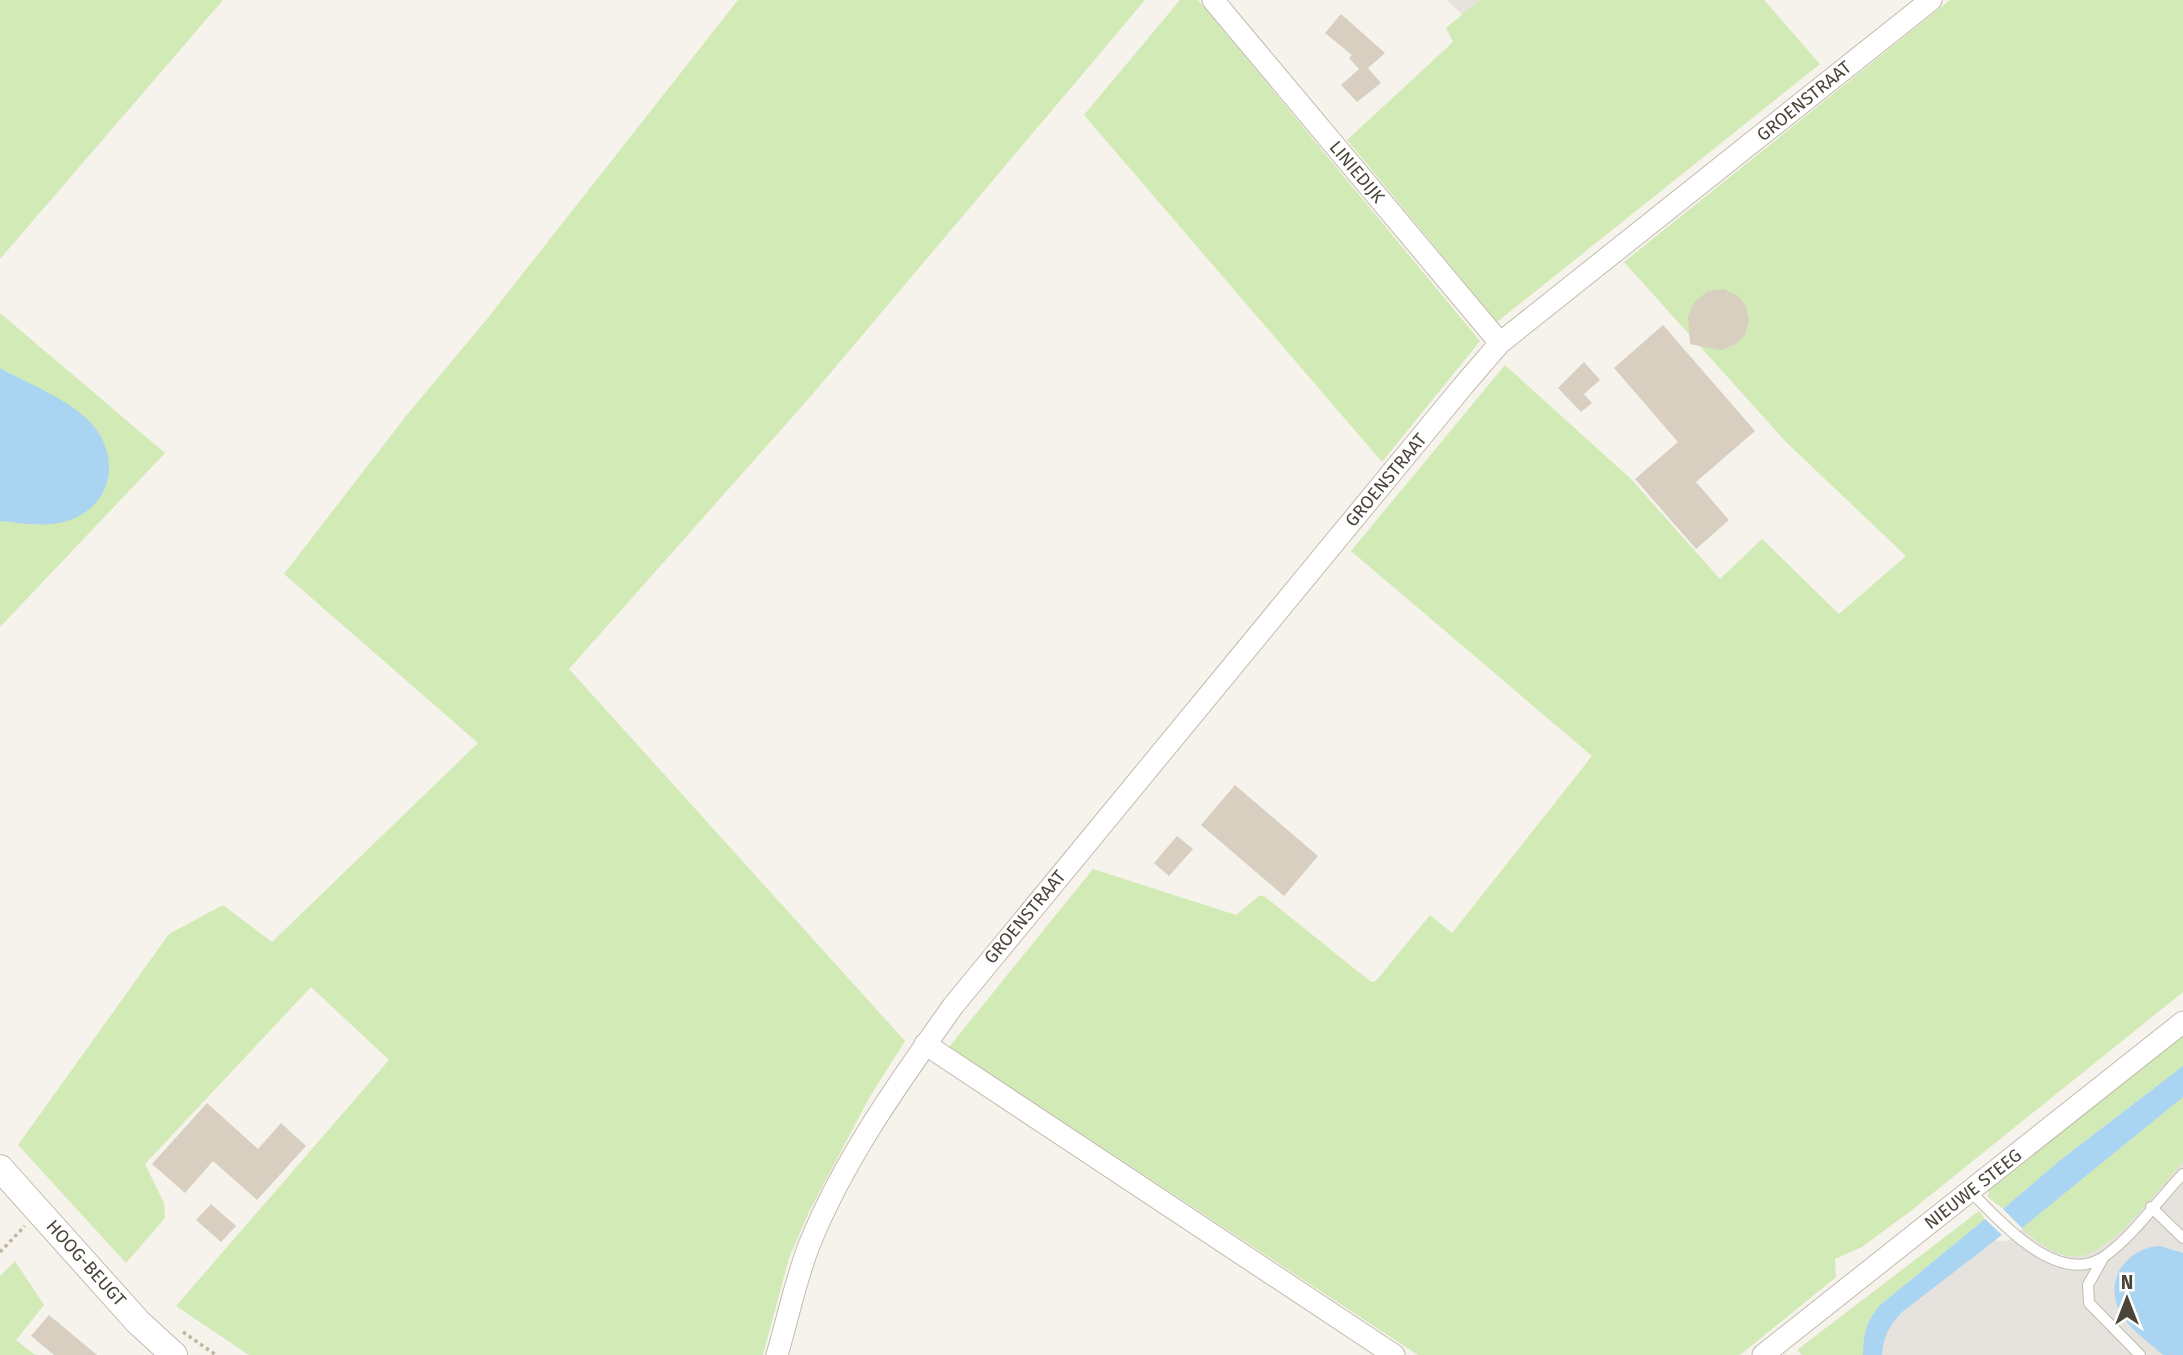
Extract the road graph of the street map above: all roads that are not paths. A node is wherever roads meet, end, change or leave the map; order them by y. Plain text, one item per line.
1 (1213, 0) edge
2 (1931, 0) edge
3 (1500, 343) junction
4 (2183, 1022) edge
5 (925, 1044) junction
6 (0, 1168) edge
7 (2183, 1174) edge
8 (1970, 1191) junction
9 (2151, 1208) junction
10 (2183, 1238) edge
11 (2103, 1258) junction
12 (174, 1355) edge
13 (777, 1355) edge
14 (1394, 1355) edge
15 (1763, 1355) edge
16 (2140, 1355) edge

1 - 3 street, LINIEDIJK
2 - 3 street, GROENSTRAAT
3 - 5 street, GROENSTRAAT
4 - 8 street, NIEUWE STEEG
5 - 13 street, GROENSTRAAT
5 - 14 street
6 - 12 street, HOOG-BEUGT
7 - 9 lane
8 - 11 lane
8 - 15 street, NIEUWE STEEG
9 - 10 lane
9 - 11 lane
11 - 16 lane

